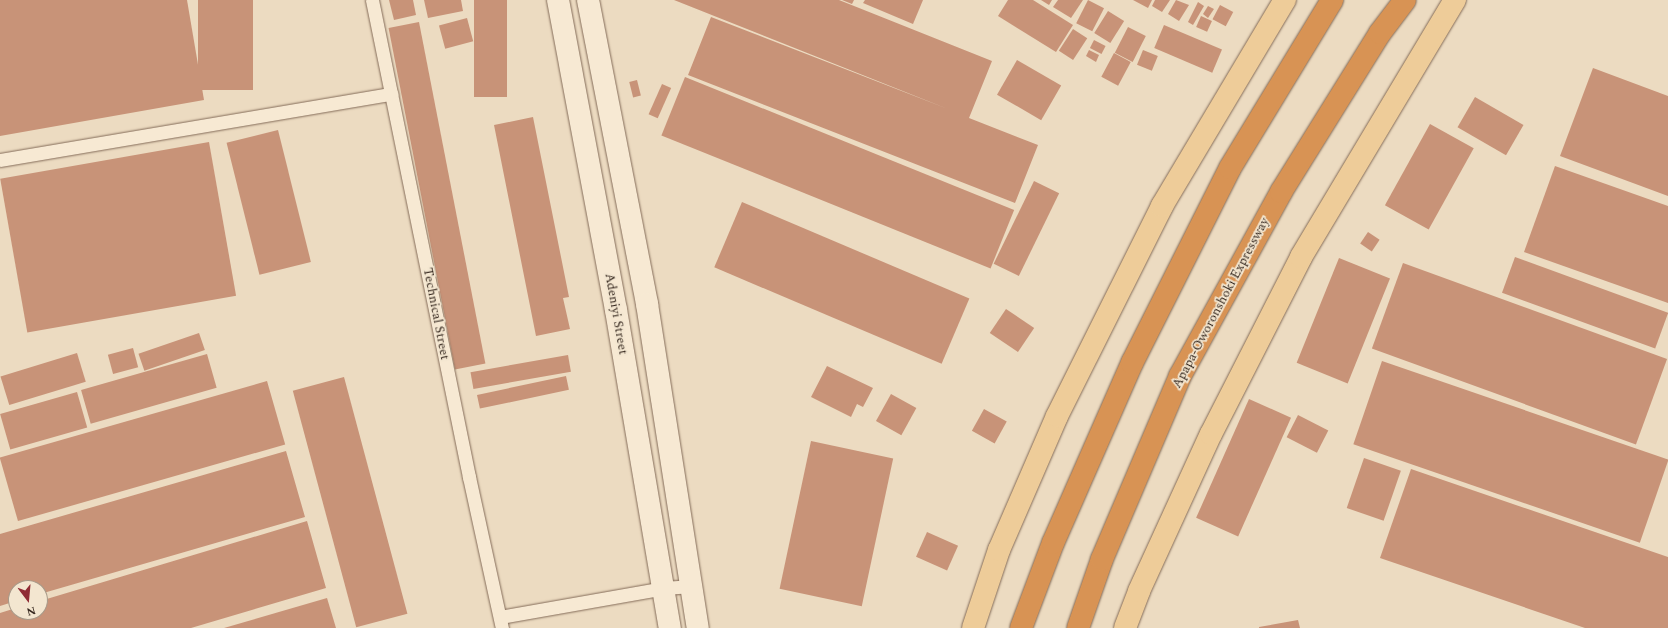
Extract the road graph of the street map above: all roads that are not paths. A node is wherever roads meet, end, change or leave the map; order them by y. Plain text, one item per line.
1 (372, 0) edge
2 (558, 0) edge
3 (588, 0) edge
4 (1286, 0) edge
5 (1332, 0) edge
6 (1405, 0) edge
7 (1455, 0) edge
8 (391, 94) junction
9 (0, 160) edge
10 (692, 586) junction
11 (664, 588) junction
12 (501, 623) edge
13 (670, 628) edge
14 (698, 628) edge
15 (973, 628) edge
16 (1021, 628) edge
17 (1078, 628) edge
18 (1125, 628) edge

1 - 8 lane, Technical Street
2 - 11 street, Adeniyi Street
3 - 10 street
4 - 15 main road
5 - 16 highway
6 - 17 highway, Apapa-Oworonshoki Expressway
7 - 18 main road
8 - 9 lane
8 - 12 lane, Technical Street
10 - 11 lane
10 - 14 street
11 - 12 lane
11 - 13 street, Adeniyi Street

